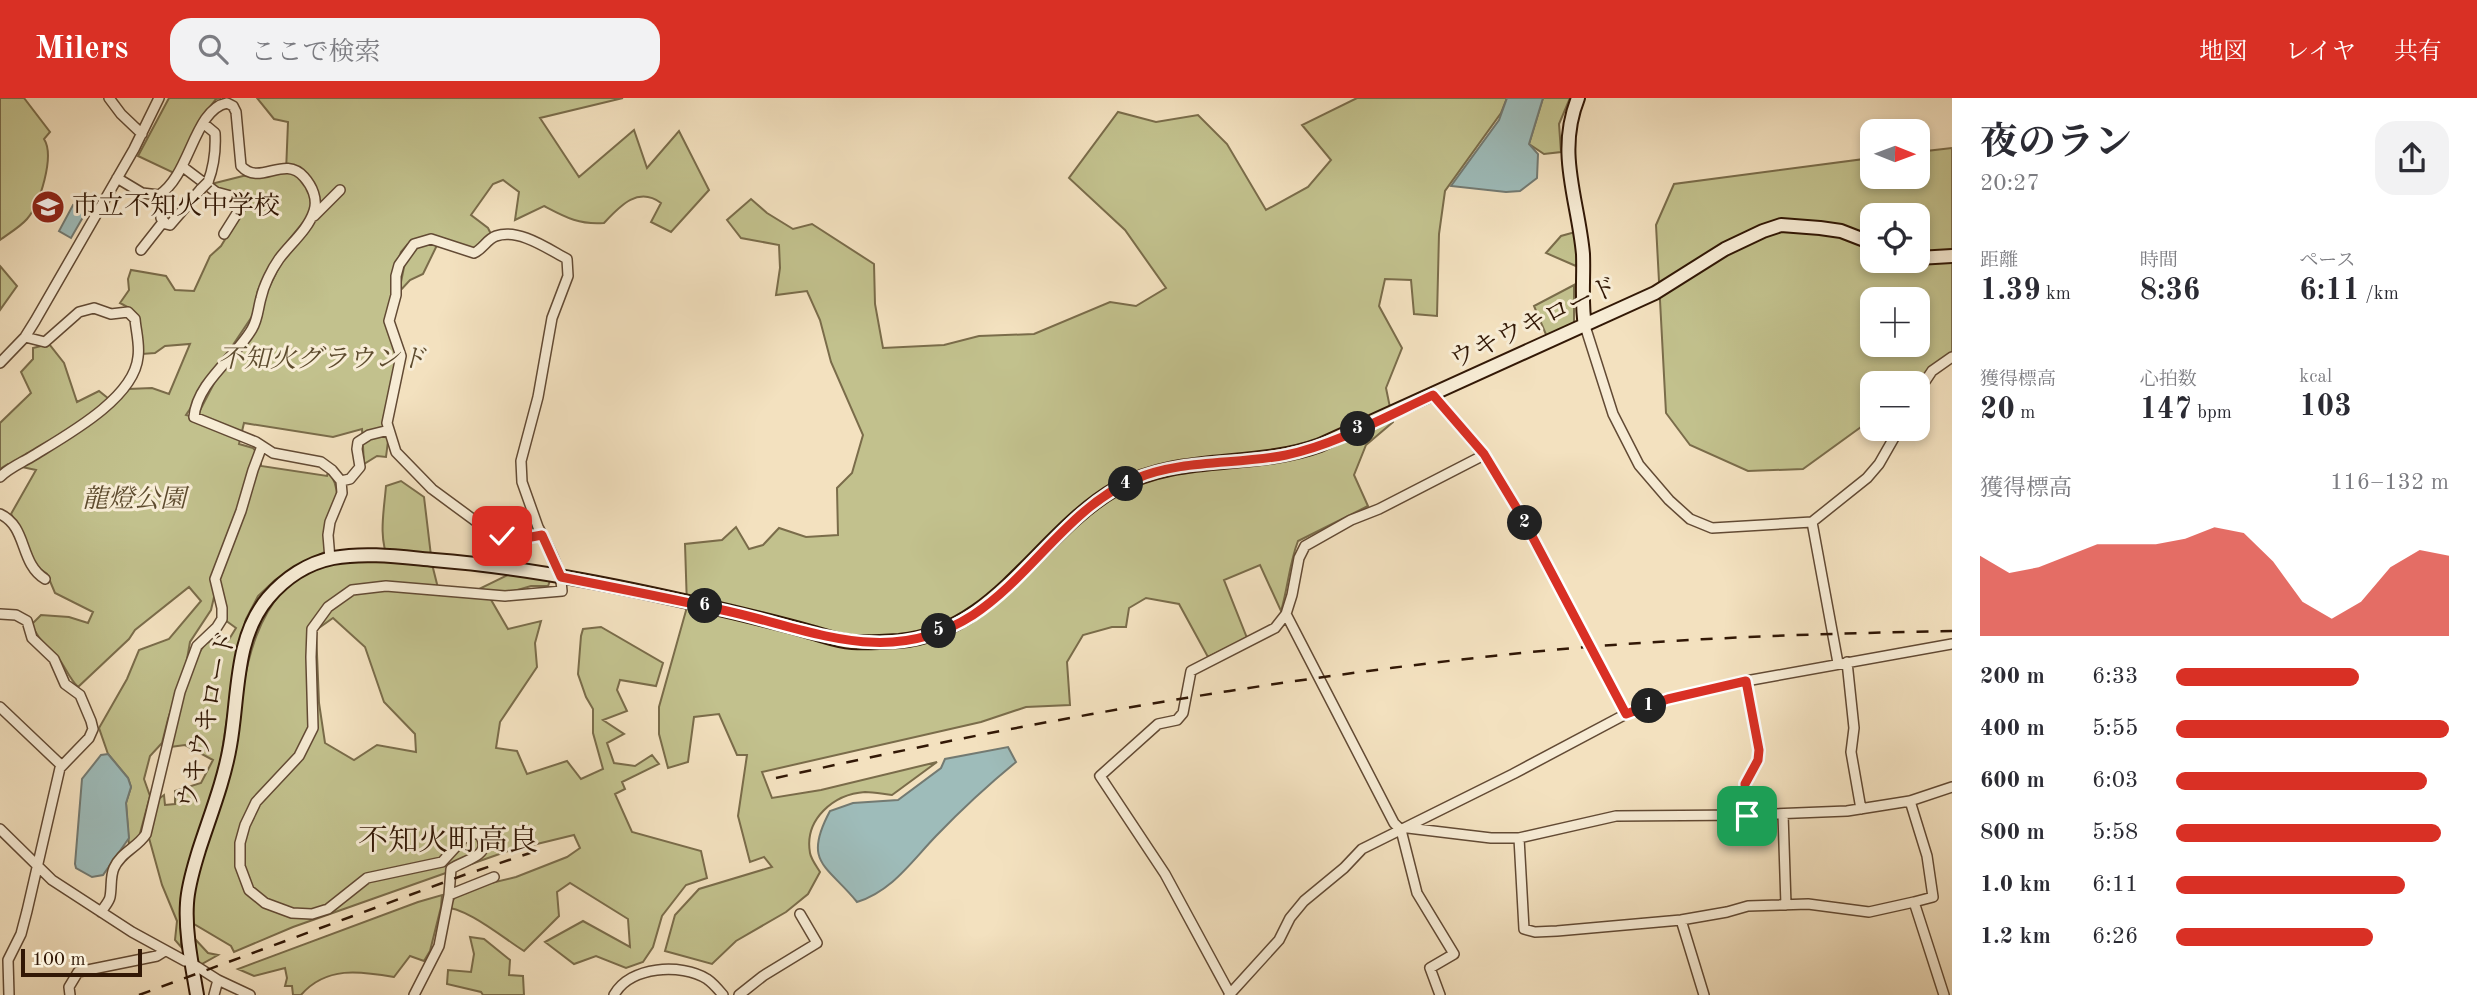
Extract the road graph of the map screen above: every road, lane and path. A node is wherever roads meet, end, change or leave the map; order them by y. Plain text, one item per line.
1 (109, 98) edge
2 (159, 98) edge
3 (1578, 98) edge
4 (203, 123) junction
5 (142, 134) junction
6 (183, 167) junction
7 (117, 178) junction
8 (340, 190) dead end
9 (159, 195) junction
10 (311, 218) junction
11 (163, 222) junction
12 (224, 234) dead end
13 (1860, 238) edge
14 (141, 250) dead end
15 (1952, 256) edge
16 (1930, 257) edge
17 (1586, 326) junction
18 (25, 337) junction
19 (1952, 357) edge
20 (0, 363) edge
21 (1930, 374) edge
22 (1433, 395) junction
23 (389, 430) junction
24 (1892, 441) edge
25 (262, 446) junction
26 (1484, 454) junction
27 (0, 477) edge
28 (341, 481) junction
29 (0, 514) edge
30 (1812, 522) junction
31 (542, 535) junction
32 (330, 559) junction
33 (561, 577) junction
34 (45, 579) dead end
35 (0, 614) edge
36 (1286, 614) junction
37 (1952, 644) edge
38 (1842, 663) junction
39 (1746, 681) junction
40 (0, 707) edge
41 (1626, 714) junction
42 (61, 765) junction
43 (1952, 787) edge
44 (1910, 801) junction
45 (1861, 809) junction
46 (1783, 814) junction
47 (1747, 816) junction
48 (0, 829) edge
49 (1405, 829) junction
50 (1519, 838) junction
51 (37, 865) junction
52 (494, 877) dead end
53 (449, 895) junction
54 (1914, 902) junction
55 (1786, 905) junction
56 (101, 912) junction
57 (800, 914) dead end
58 (1681, 920) junction
59 (165, 951) junction
60 (4, 958) edge
61 (184, 961) dead end
62 (196, 966) dead end
63 (218, 980) junction
64 (1230, 994) edge
65 (9, 995) edge
66 (71, 995) edge
67 (197, 995) edge
68 (214, 995) edge
69 (250, 995) edge
70 (415, 995) edge
71 (614, 995) edge
72 (723, 995) edge
73 (739, 995) edge
74 (1440, 995) edge
75 (1704, 995) edge
76 (1944, 995) edge

1 - 5 street
2 - 5 street
3 - 17 street
4 - 6 street
4 - 10 street
4 - 11 street
5 - 7 street
6 - 9 street
6 - 12 street
7 - 9 street
7 - 18 street
8 - 10 street
9 - 11 street
10 - 25 street
11 - 14 street
13 - 17 street, ウキウキロード
15 - 16 street
17 - 22 street, ウキウキロード
17 - 30 street
18 - 20 street
18 - 27 street
19 - 21 street
22 - 26 street
22 - 33 street, ウキウキロード
23 - 28 street
23 - 31 street
23 - 31 street
24 - 30 street
25 - 28 street
25 - 56 street
26 - 36 street
26 - 41 street
28 - 32 street
29 - 34 street
30 - 38 street
31 - 33 street
32 - 33 street, ウキウキロード
32 - 67 street, ウキウキロード
33 - 53 street
35 - 42 street
36 - 49 street
36 - 64 street
37 - 38 street
38 - 39 street
38 - 45 street
39 - 41 street
39 - 47 street
40 - 42 street
41 - 49 street
42 - 51 street
43 - 44 street
44 - 45 street
44 - 54 street
45 - 46 street
46 - 47 street
46 - 55 street
47 - 50 street
48 - 51 street
49 - 50 street
49 - 64 street
49 - 74 street
50 - 58 street
51 - 56 street
51 - 60 street
52 - 53 street
53 - 70 street
54 - 55 street
54 - 76 street
55 - 58 street
56 - 59 street
57 - 73 street
58 - 75 street
59 - 61 street
59 - 66 street
60 - 65 street
62 - 63 street
63 - 68 street
63 - 69 street
71 - 72 street

